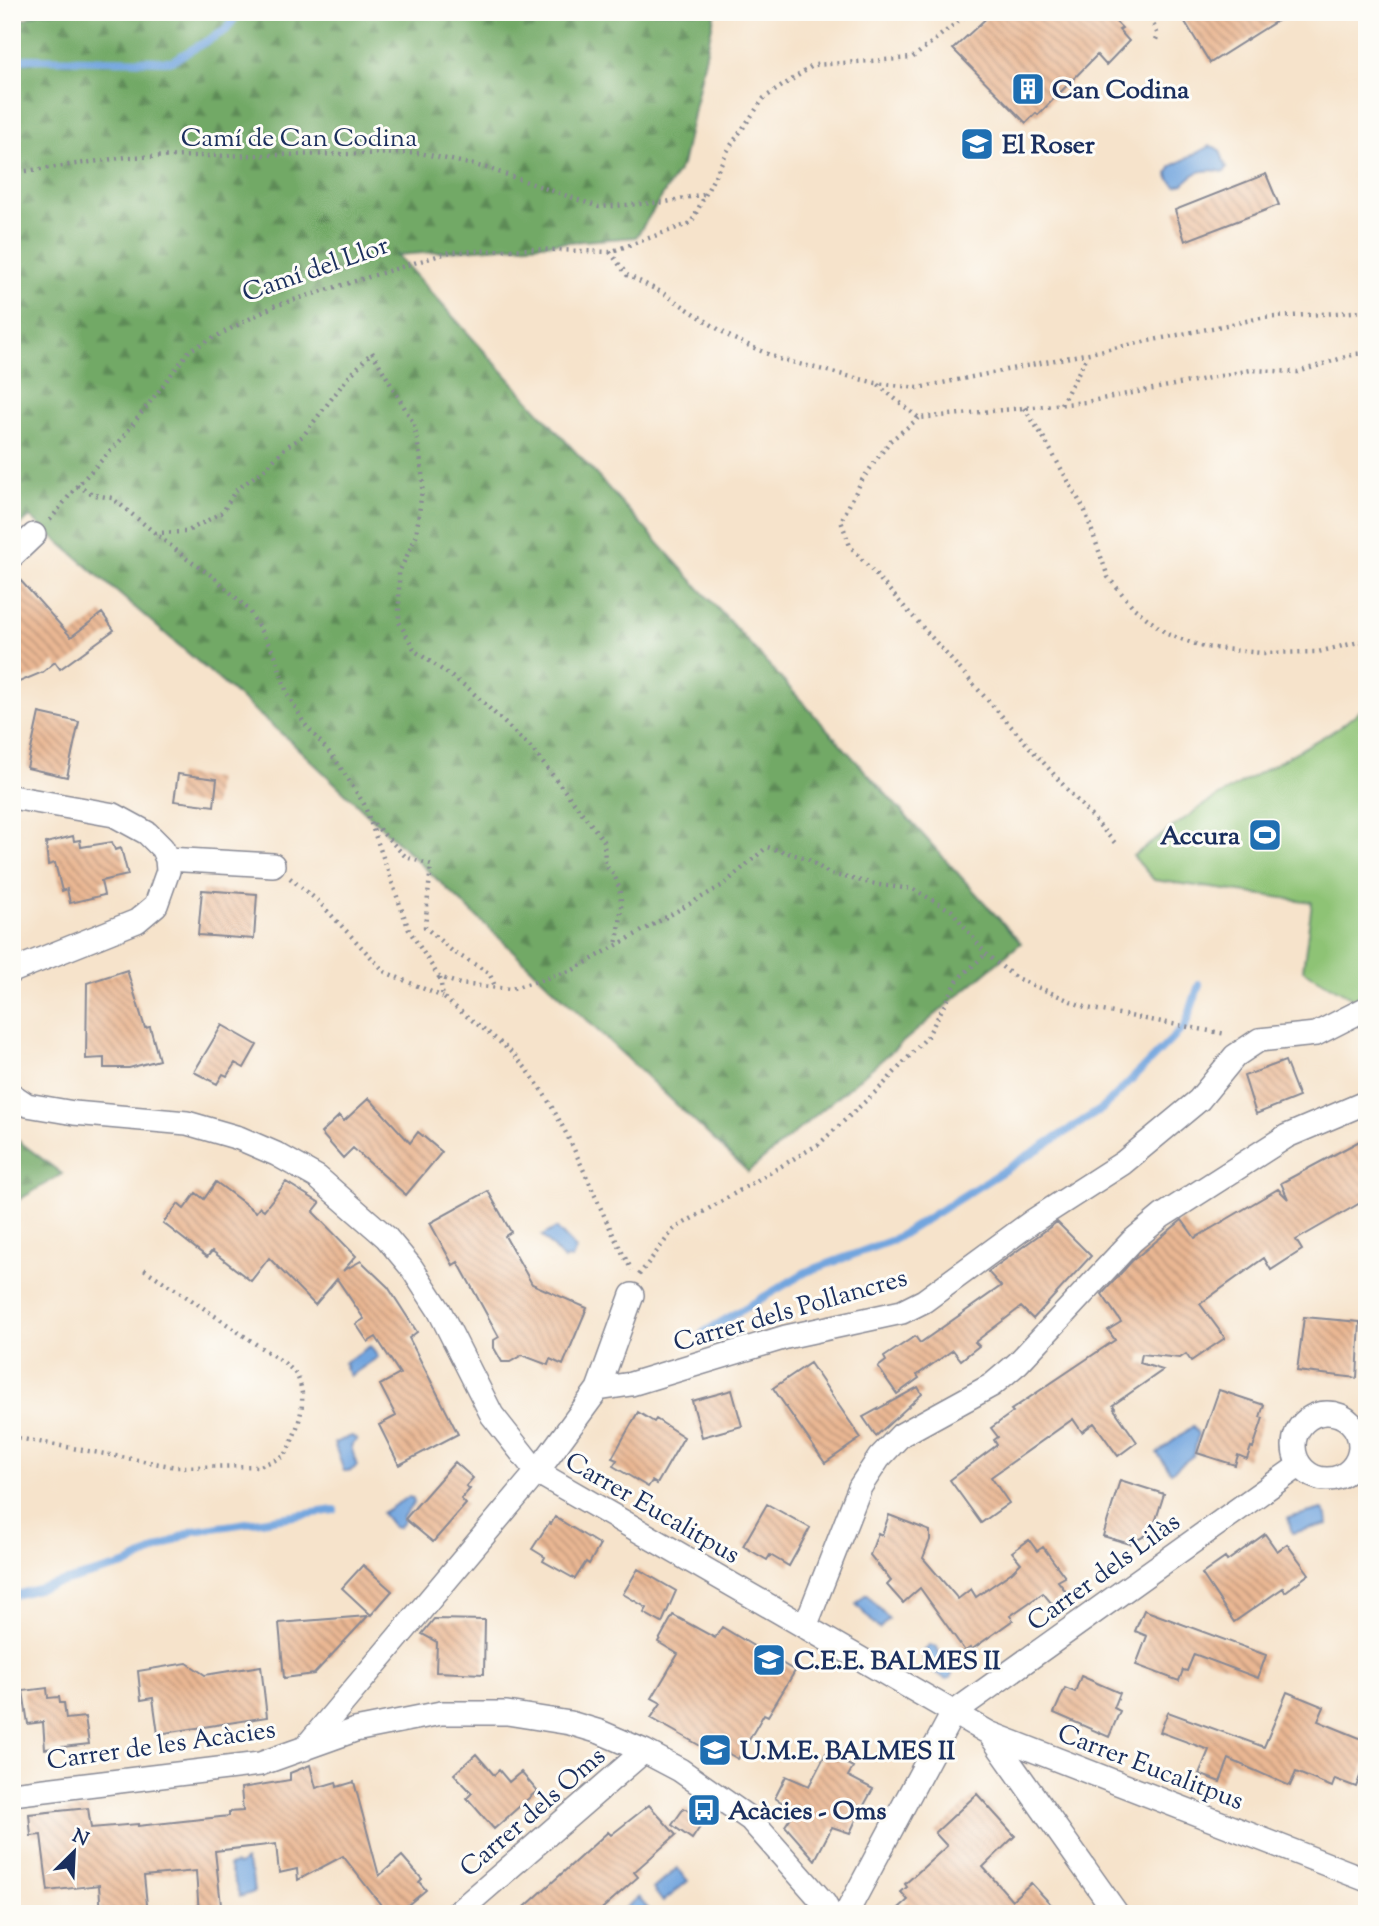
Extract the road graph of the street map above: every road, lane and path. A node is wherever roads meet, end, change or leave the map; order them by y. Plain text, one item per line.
1 (19, 12) edge
2 (970, 12) edge
3 (1148, 12) edge
4 (12, 16) edge
5 (1154, 44) dead end
6 (12, 173) edge
7 (705, 194) junction
8 (610, 252) junction
9 (1367, 311) edge
10 (1367, 353) edge
11 (1088, 354) junction
12 (876, 383) junction
13 (1062, 404) junction
14 (1024, 408) junction
15 (919, 418) junction
16 (77, 485) junction
17 (155, 533) junction
18 (34, 535) joint
19 (12, 556) edge
20 (1367, 640) edge
21 (12, 797) edge
22 (371, 821) junction
23 (1116, 844) dead end
24 (167, 859) junction
25 (273, 864) joint
26 (616, 945) junction
27 (986, 954) junction
28 (12, 971) edge
29 (439, 977) junction
30 (496, 988) junction
31 (443, 997) junction
32 (1367, 1007) edge
33 (1259, 1040) junction
34 (12, 1095) edge
35 (1367, 1102) edge
36 (142, 1268) dead end
37 (632, 1295) dead end
38 (598, 1389) junction
39 (12, 1437) edge
40 (1300, 1465) junction
41 (537, 1472) junction
42 (1360, 1474) edge
43 (804, 1627) junction
44 (953, 1713) junction
45 (989, 1733) junction
46 (304, 1749) junction
47 (644, 1751) junction
48 (12, 1794) edge
49 (1367, 1880) edge
50 (456, 1914) edge
51 (830, 1914) edge
52 (846, 1914) edge
53 (1117, 1914) edge

1 - 4 path
2 - 7 path
3 - 5 path
6 - 7 path, Camí de Can Codina
7 - 8 path
8 - 12 path
8 - 16 path, Camí del Llor
9 - 11 path
10 - 13 path
11 - 12 path
11 - 13 path
12 - 15 path
13 - 14 path
14 - 15 path
14 - 20 path
15 - 23 path
16 - 17 path
16 - 18 path, Camí del Llor
17 - 22 path
17 - 26 path
18 - 19 street
21 - 24 street
22 - 29 path
22 - 30 path
24 - 25 street
24 - 28 street
25 - 31 path
26 - 27 path
26 - 30 path
27 - 31 path
27 - 33 path
29 - 30 path
29 - 31 path
32 - 33 street
33 - 38 street, Carrer dels Pollancres
34 - 41 street, Carrer Eucalitpus
35 - 43 street
36 - 39 path
37 - 38 street
38 - 41 street
40 - 42 street
40 - 42 street
40 - 44 street, Carrer dels Lilàs
41 - 43 street, Carrer Eucalitpus
41 - 46 street
43 - 44 street, Carrer Eucalitpus
44 - 45 street, Carrer Eucalitpus
44 - 52 street, Carrer dels Lilàs
45 - 49 street, Carrer Eucalitpus
45 - 53 street
46 - 47 street, Carrer de les Acàcies
46 - 48 street, Carrer de les Acàcies
47 - 50 street, Carrer dels Oms
47 - 51 street, Carrer de les Acàcies

